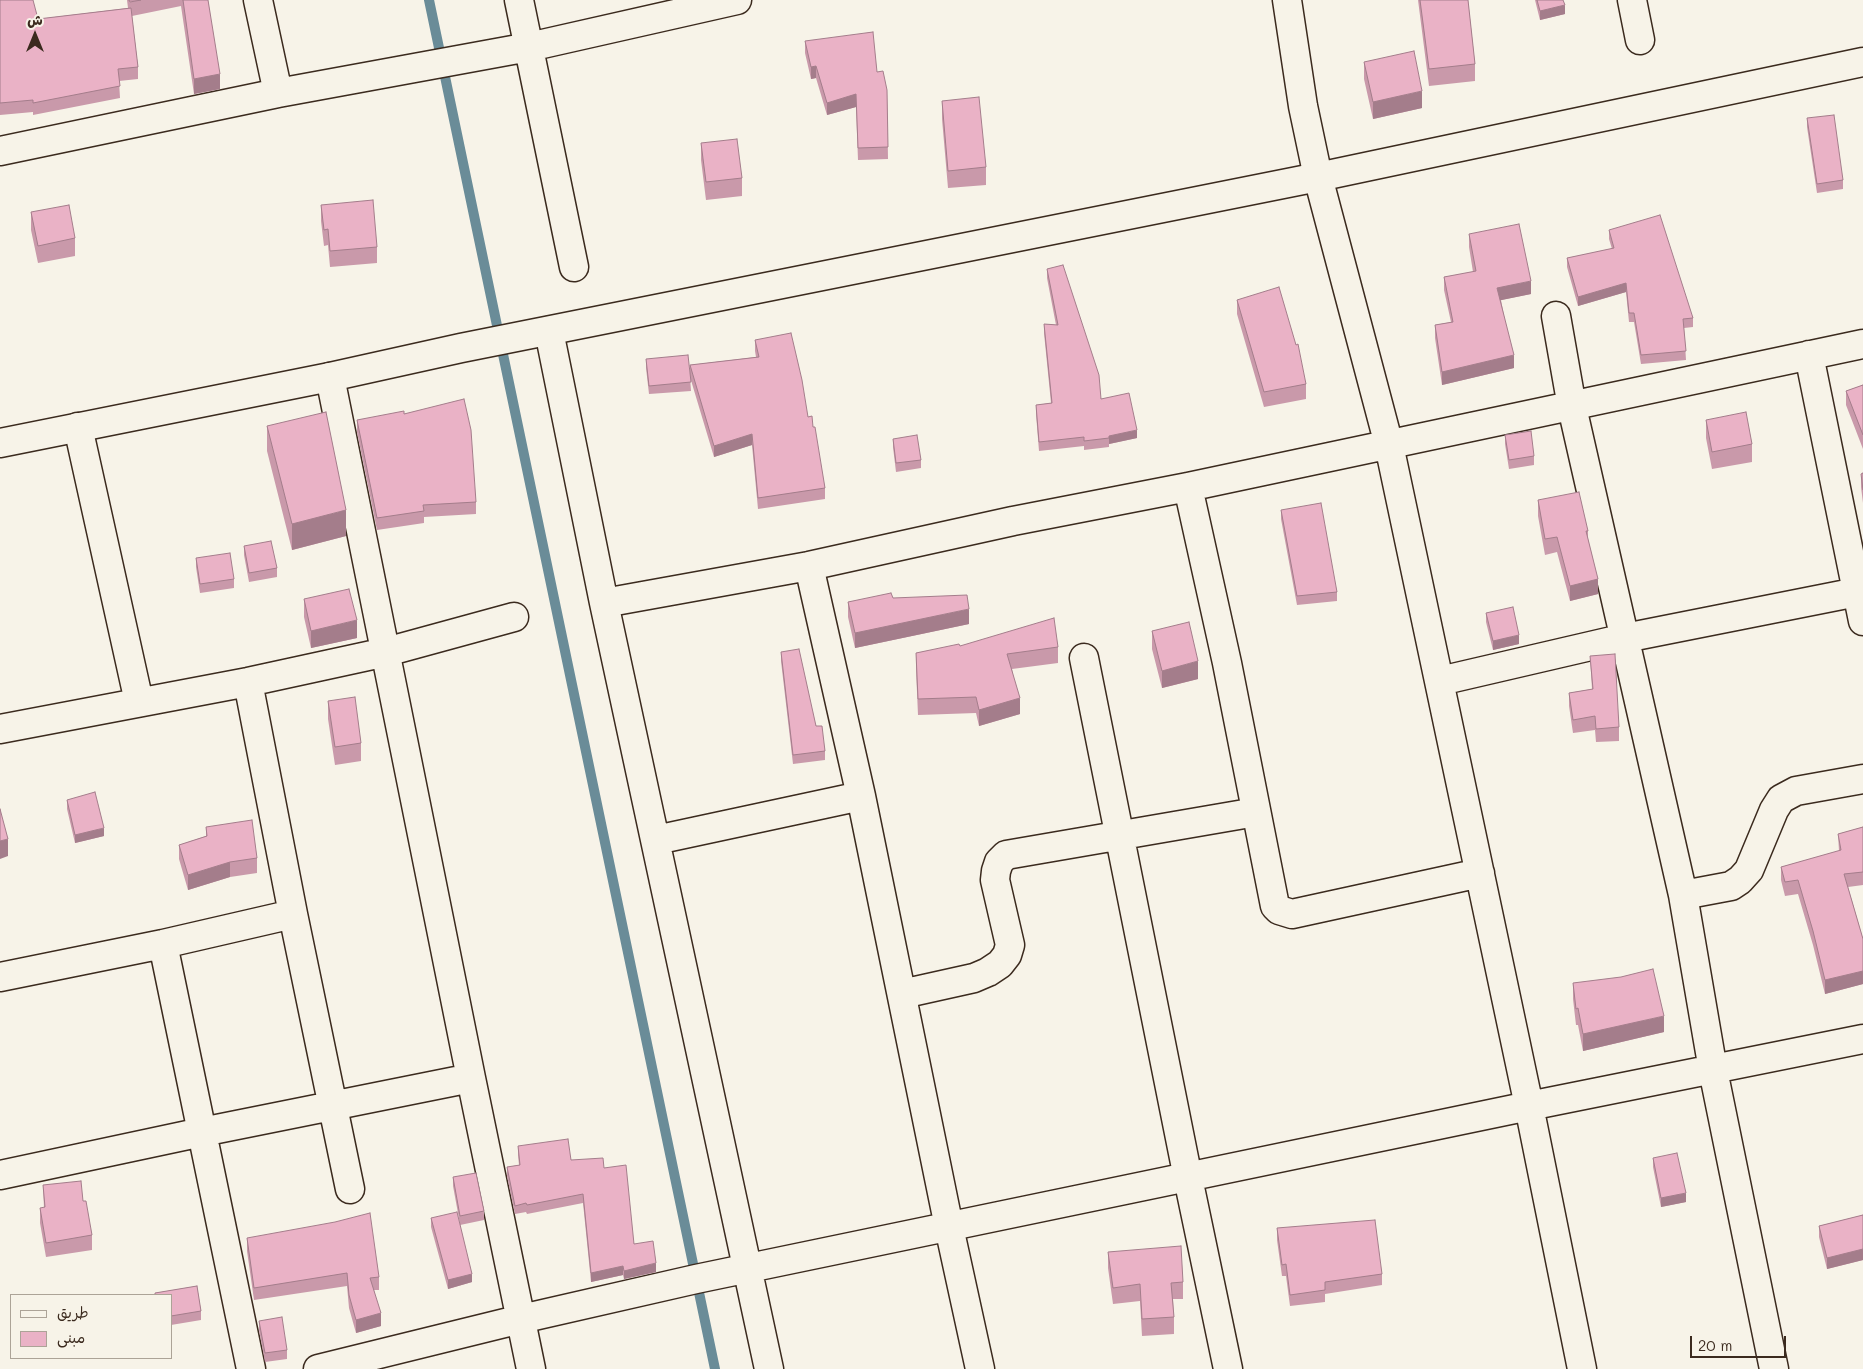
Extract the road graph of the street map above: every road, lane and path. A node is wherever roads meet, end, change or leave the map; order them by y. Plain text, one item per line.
1 (258, 0) edge
2 (519, 0) edge
3 (737, 0) edge
4 (1287, 0) edge
5 (1632, 0) edge
6 (1640, 40) dead end
7 (529, 47) junction
8 (1863, 62) edge
9 (278, 93) junction
10 (0, 151) edge
11 (1318, 177) junction
12 (574, 267) dead end
13 (1556, 316) dead end
14 (549, 331) junction
15 (1863, 344) edge
16 (1809, 355) junction
17 (330, 377) junction
18 (1572, 407) junction
19 (78, 427) junction
20 (0, 443) edge
21 (1389, 445) junction
22 (1188, 487) junction
23 (809, 566) junction
24 (1857, 592) junction
25 (604, 603) junction
26 (514, 617) dead end
27 (1863, 621) edge
28 (1625, 638) junction
29 (386, 652) junction
30 (1084, 658) dead end
31 (1440, 680) junction
32 (248, 682) junction
33 (139, 702) junction
34 (0, 729) edge
35 (1863, 779) edge
36 (861, 796) junction
37 (1256, 812) junction
38 (1120, 834) junction
39 (656, 840) junction
40 (1480, 873) junction
41 (1683, 895) junction
42 (293, 914) junction
43 (162, 944) junction
44 (0, 977) edge
45 (902, 994) junction
46 (1863, 1039) edge
47 (1713, 1070) junction
48 (471, 1078) junction
49 (333, 1105) junction
50 (1529, 1106) junction
51 (202, 1132) junction
52 (0, 1175) edge
53 (1188, 1178) junction
54 (350, 1190) dead end
55 (949, 1228) junction
56 (748, 1269) junction
57 (521, 1319) junction
58 (251, 1369) edge
59 (318, 1369) edge
60 (532, 1369) edge
61 (769, 1369) edge
62 (980, 1369) edge
63 (1228, 1369) edge
64 (1582, 1369) edge
65 (1774, 1369) edge

1 - 9 street
2 - 7 street
3 - 7 street
4 - 11 street
5 - 6 street
7 - 9 street
7 - 12 street
8 - 11 street
9 - 10 street
11 - 14 street
11 - 21 street
13 - 18 street
14 - 17 street
14 - 25 street
15 - 16 street
16 - 18 street
16 - 24 street
17 - 19 street
17 - 29 street
18 - 21 street
18 - 28 street
19 - 20 street
19 - 33 street
21 - 22 street
21 - 31 street
22 - 23 street
22 - 37 street
23 - 25 street
23 - 36 street
24 - 27 street
24 - 28 street
25 - 39 street
26 - 29 street
28 - 31 street
28 - 41 street
29 - 32 street
29 - 48 street
30 - 38 street
31 - 40 street
32 - 33 street
32 - 42 street
33 - 34 street
35 - 41 street
36 - 39 street
36 - 45 street
37 - 38 street
37 - 40 street
38 - 45 street
38 - 53 street
39 - 56 street
40 - 50 street
41 - 47 street
42 - 43 street
42 - 49 street
43 - 44 street
43 - 51 street
45 - 55 street
46 - 47 street
47 - 50 street
47 - 65 street
48 - 49 street
48 - 57 street
49 - 51 street
49 - 54 street
50 - 53 street
50 - 64 street
51 - 52 street
51 - 58 street
53 - 55 street
53 - 63 street
55 - 56 street
55 - 62 street
56 - 57 street
56 - 61 street
57 - 59 street
57 - 60 street

